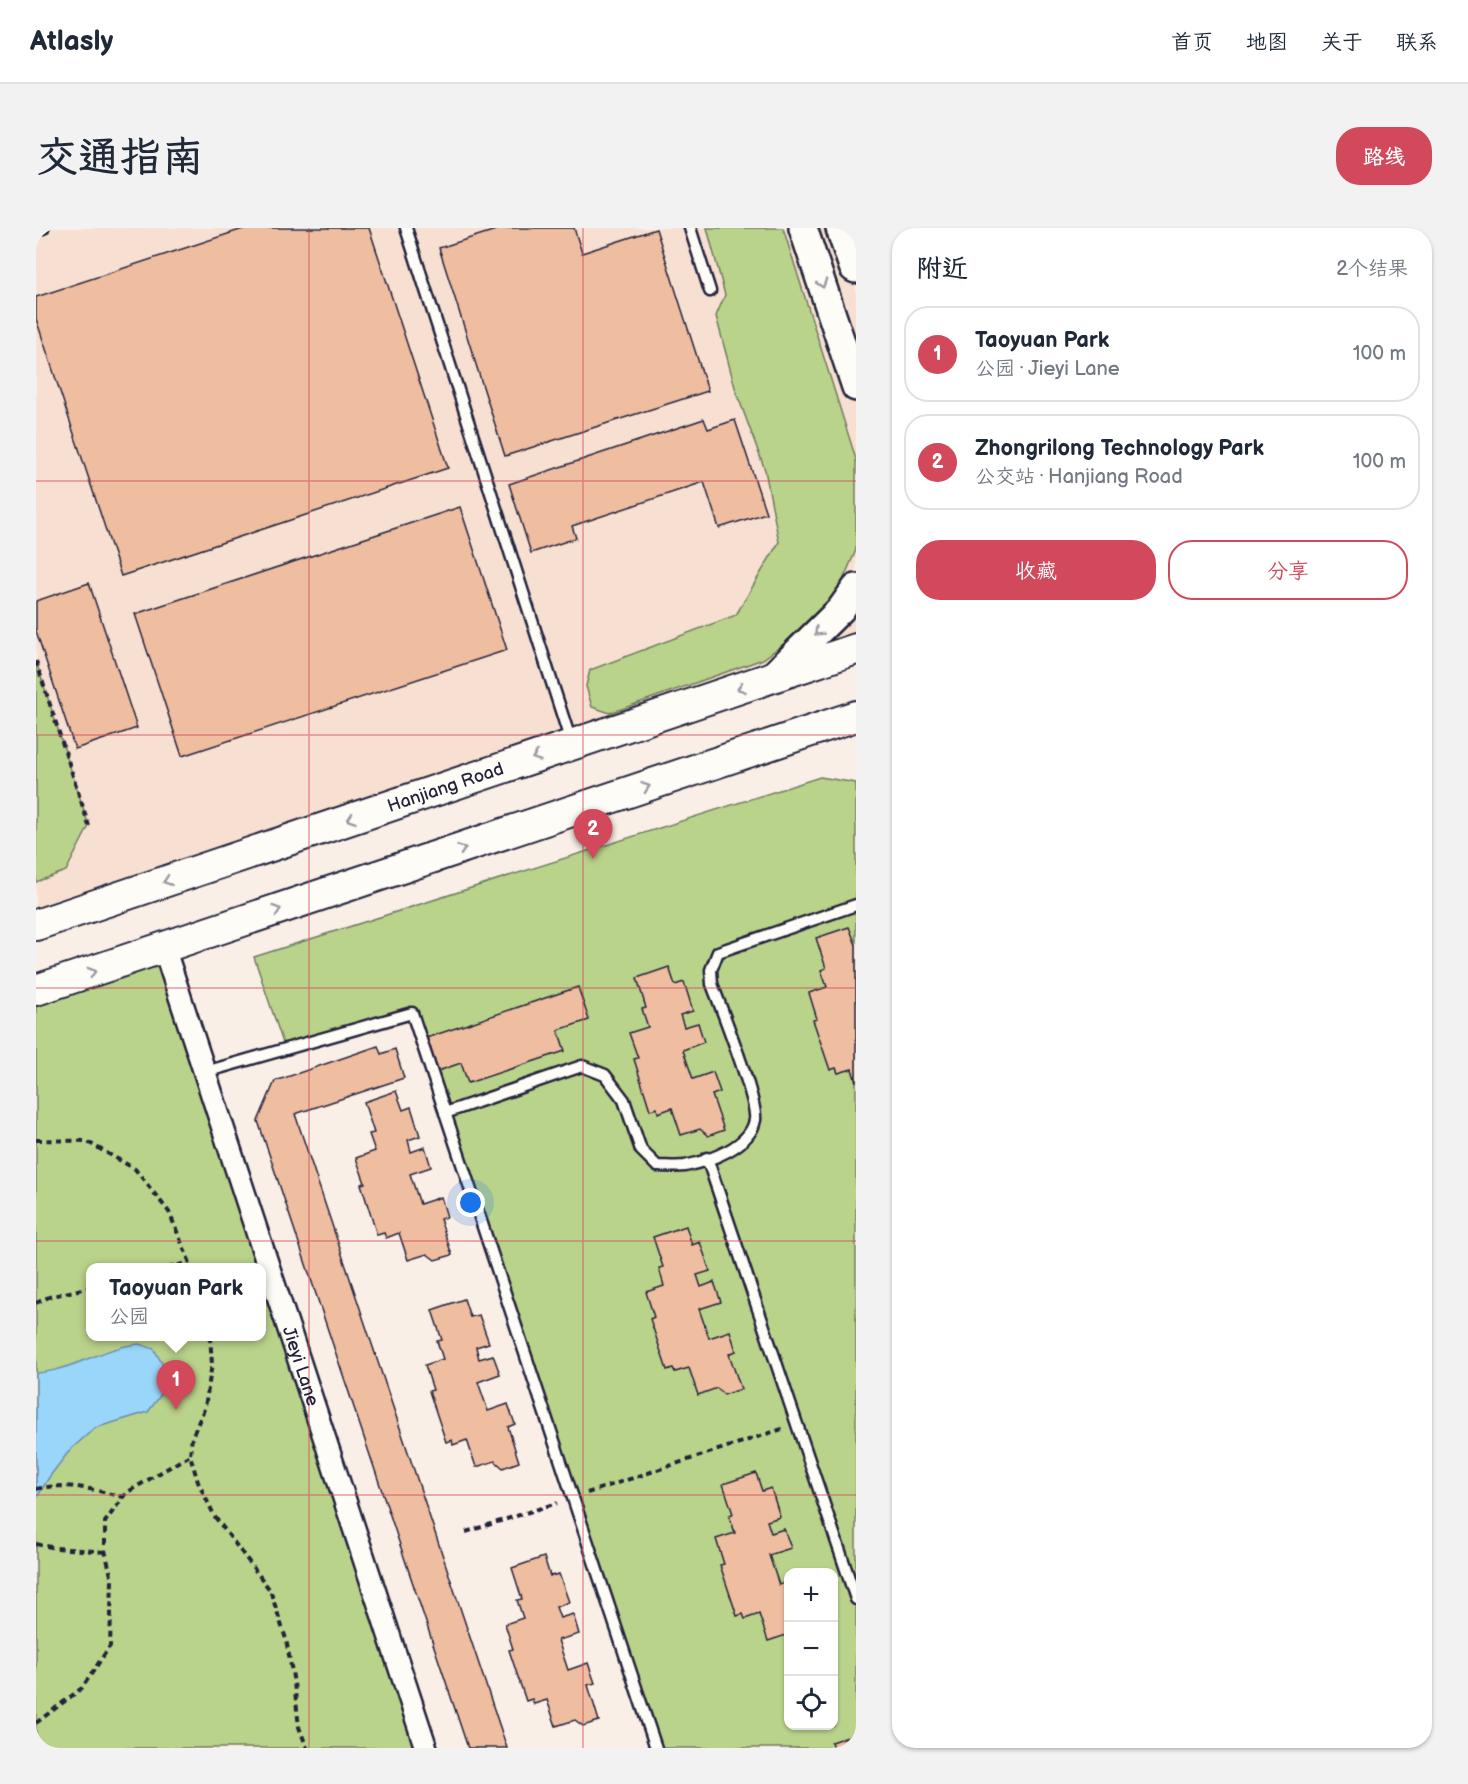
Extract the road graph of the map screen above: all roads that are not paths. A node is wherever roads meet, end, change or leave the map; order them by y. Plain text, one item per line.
1 (43, 228) edge
2 (406, 228) edge
3 (690, 228) edge
4 (803, 228) edge
5 (843, 228) edge
6 (36, 230) edge
7 (856, 266) edge
8 (710, 291) dead end
9 (856, 387) edge
10 (856, 588) edge
11 (856, 649) edge
12 (772, 677) junction
13 (856, 716) edge
14 (572, 745) junction
15 (856, 905) edge
16 (36, 925) edge
17 (164, 948) junction
18 (36, 990) edge
19 (205, 1072) junction
20 (445, 1113) junction
21 (707, 1158) junction
22 (856, 1599) edge
23 (426, 1748) edge
24 (656, 1748) edge

1 - 6 lane
2 - 14 lane
3 - 8 lane
4 -> 9 street
5 - 7 main road
10 -> 12 street
11 - 12 main road, Hanjiang Road
12 -> 14 main road, Hanjiang Road
17 -> 13 main road
14 -> 16 main road, Hanjiang Road
15 - 21 lane
18 -> 17 main road
17 - 19 street, Jieyi Lane
19 - 20 lane
19 - 23 street, Jieyi Lane
20 - 21 lane
20 - 24 lane
21 - 22 lane

